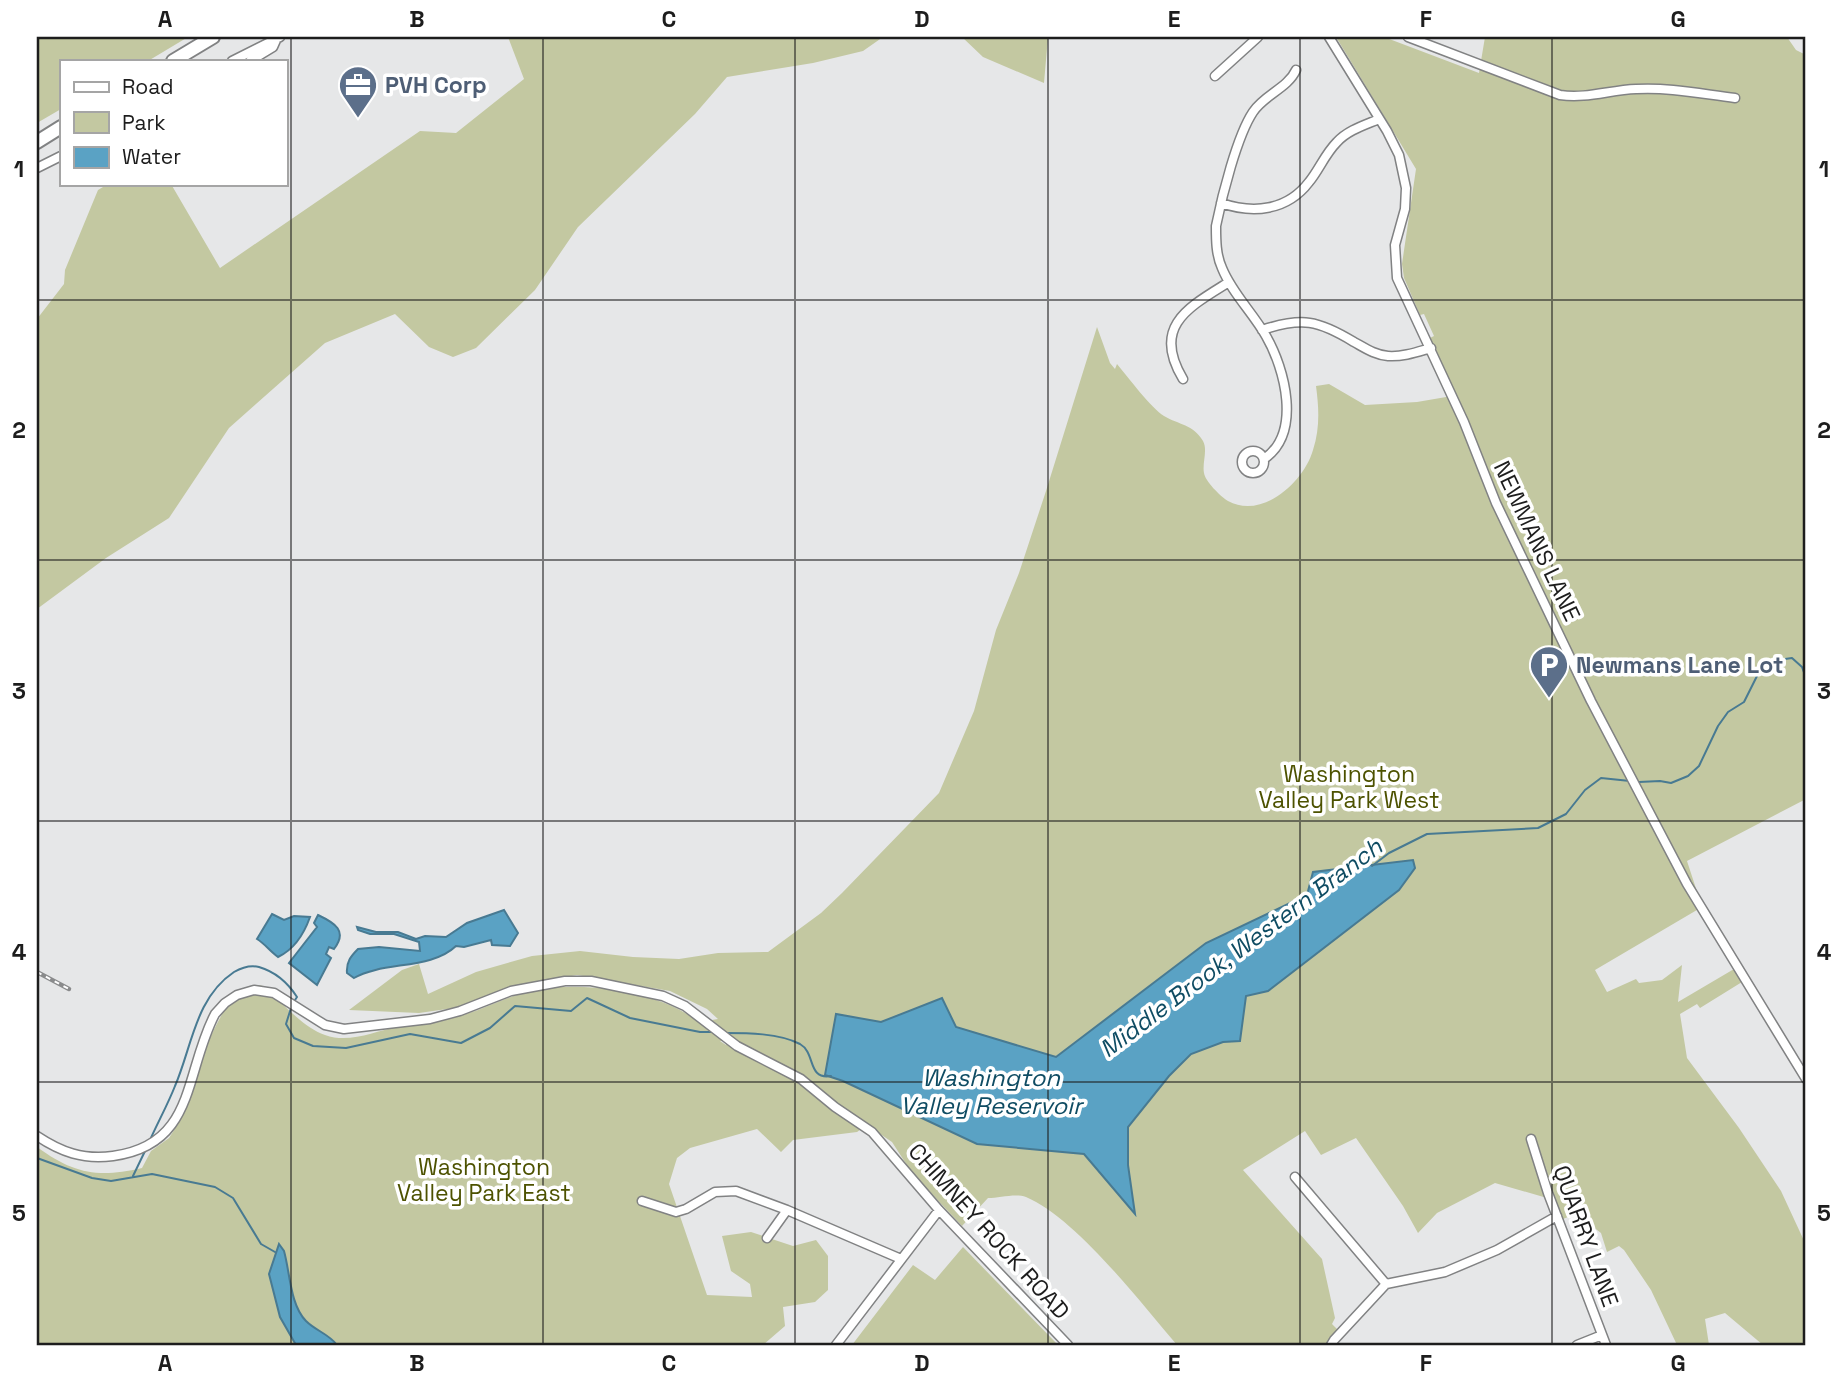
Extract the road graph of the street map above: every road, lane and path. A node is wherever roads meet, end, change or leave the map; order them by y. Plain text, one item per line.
1 (213, 37) edge
2 (1258, 37) edge
3 (1329, 37) edge
4 (1408, 37) edge
5 (278, 38) edge
6 (175, 60) edge
7 (234, 60) edge
8 (252, 60) edge
9 (1296, 70) dead end
10 (1215, 76) dead end
11 (1735, 98) dead end
12 (1380, 119) junction
13 (60, 125) edge
14 (60, 126) edge
15 (37, 136) edge
16 (37, 142) edge
17 (60, 156) edge
18 (37, 168) edge
19 (1221, 203) junction
20 (1229, 282) junction
21 (1262, 330) junction
22 (1431, 348) junction
23 (1183, 379) dead end
24 (1264, 459) dead end
25 (1806, 1079) edge
26 (37, 1136) edge
27 (1531, 1139) dead end
28 (1295, 1177) dead end
29 (642, 1201) dead end
30 (788, 1210) junction
31 (939, 1210) junction
32 (1557, 1216) junction
33 (767, 1238) dead end
34 (901, 1259) junction
35 (1386, 1284) junction
36 (1602, 1335) junction
37 (836, 1345) edge
38 (1068, 1345) edge
39 (1331, 1345) edge
40 (1577, 1345) edge
41 (1606, 1345) edge

1 - 6 highway
2 - 10 street
3 - 12 street, NEWMANS LANE
4 - 11 street
5 - 7 street
5 - 8 street
9 - 19 street
12 - 19 street
12 - 22 street, NEWMANS LANE
13 - 15 highway
14 - 16 highway
17 - 18 street
19 - 20 street
20 - 21 street
20 - 23 street
21 - 22 street
21 - 24 street
22 - 25 street, NEWMANS LANE
26 - 31 street, CHIMNEY ROCK ROAD
27 - 32 street, QUARRY LANE
28 - 35 street
29 - 30 street
30 - 33 street
30 - 34 street
31 - 34 street
31 - 38 street, CHIMNEY ROCK ROAD
32 - 35 street
32 - 36 street, QUARRY LANE
34 - 37 street
35 - 39 street
36 - 40 street
36 - 41 street, QUARRY LANE

